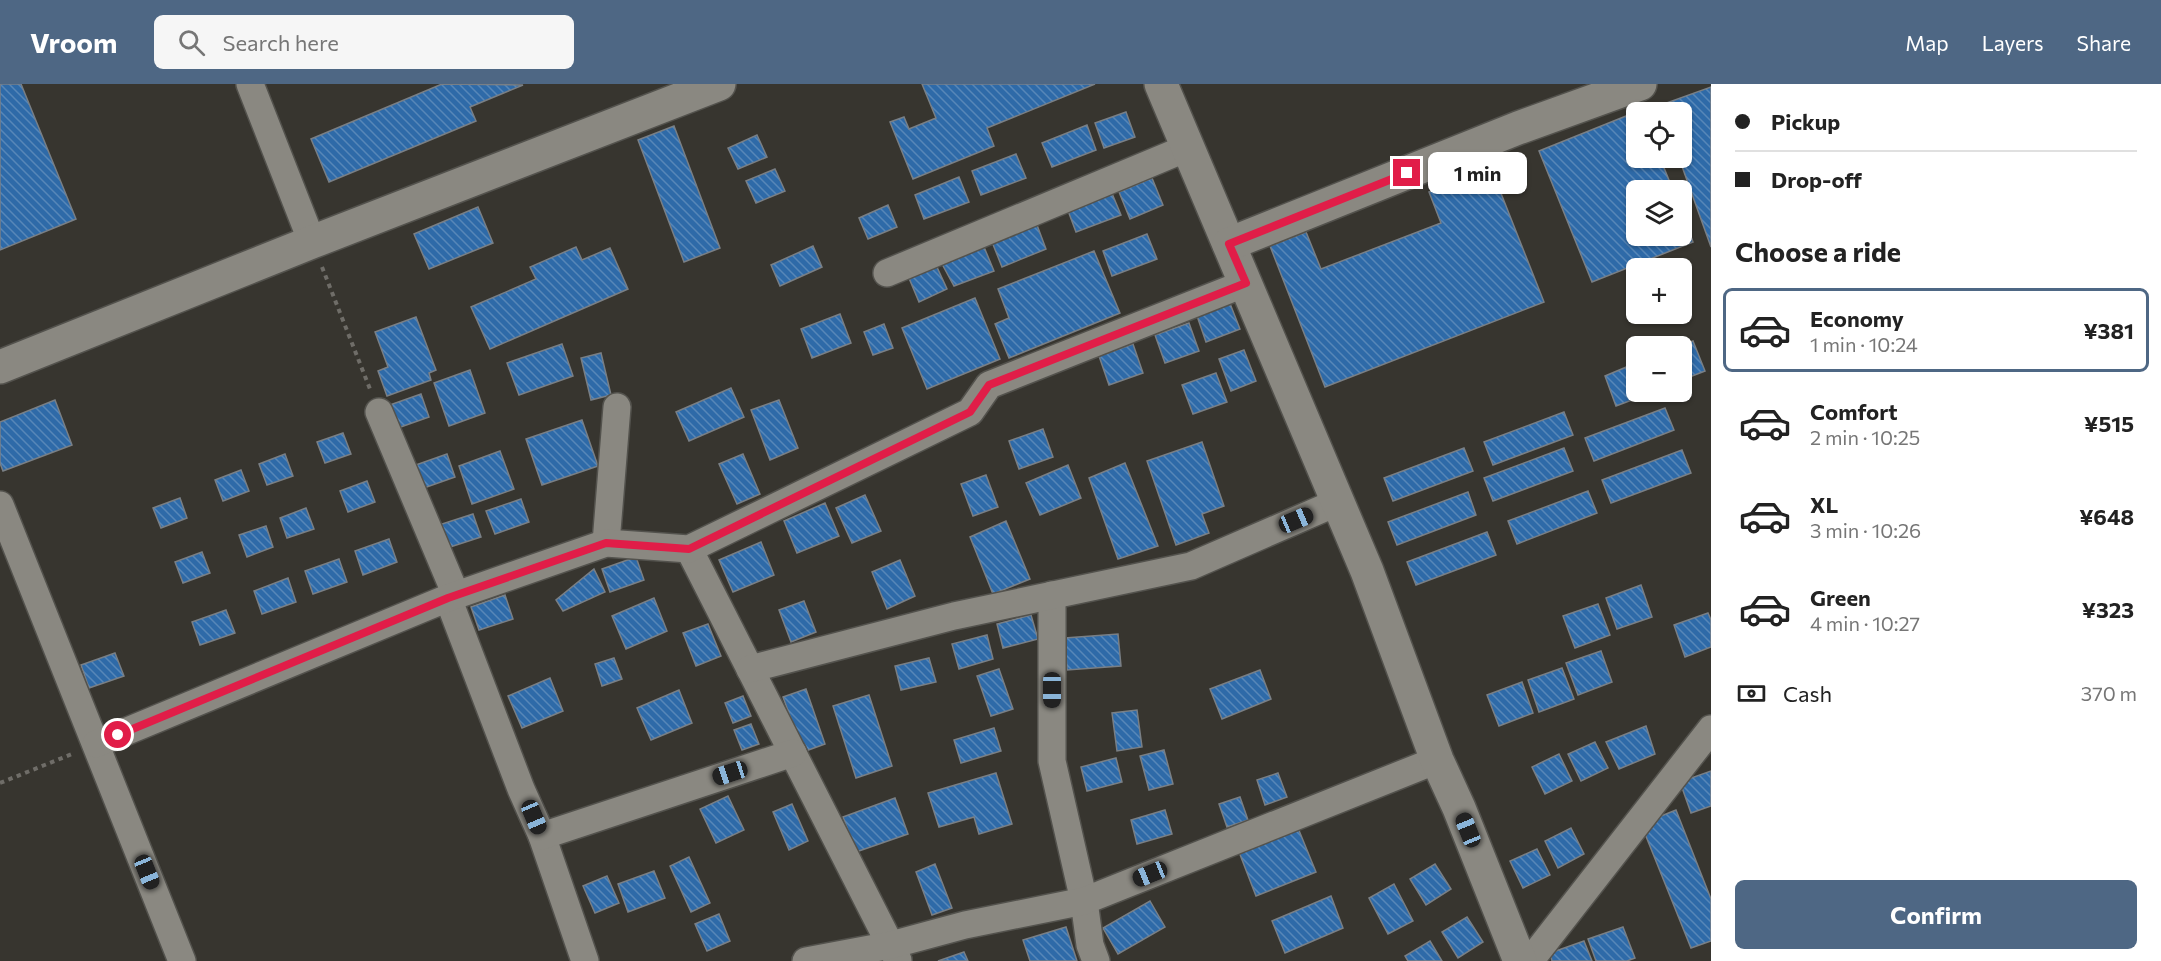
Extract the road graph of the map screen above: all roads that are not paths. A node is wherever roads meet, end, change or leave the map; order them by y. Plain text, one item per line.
1 (250, 84) edge
2 (719, 84) edge
3 (1161, 84) edge
4 (1641, 84) edge
5 (1187, 148) junction
6 (312, 242) junction
7 (1229, 244) junction
8 (887, 273) dead end
9 (1246, 283) junction
10 (0, 367) edge
11 (617, 407) dead end
12 (379, 412) road end
13 (1338, 502) junction
14 (0, 505) edge
15 (606, 543) junction
16 (689, 549) junction
17 (1052, 596) junction
18 (452, 597) junction
19 (750, 669) junction
20 (1711, 729) edge
21 (96, 744) junction
22 (793, 753) junction
23 (1437, 760) junction
24 (542, 836) junction
25 (1084, 901) junction
26 (895, 953) edge
27 (182, 961) edge
28 (585, 961) edge
29 (806, 961) edge
30 (1096, 961) edge
31 (1520, 961) edge
32 (1530, 961) edge

1 - 6 street
2 - 6 street
3 - 5 street
4 - 7 street
5 - 7 street
5 - 8 street
6 - 10 street
7 - 9 street
9 - 13 street
9 - 16 street
11 - 15 street
12 - 18 street
13 - 17 street
13 - 23 street
14 - 21 street
15 - 16 street
15 - 18 street
16 - 19 street
17 - 19 street
17 - 25 street
18 - 21 street
18 - 24 street
19 - 22 street
20 - 32 street
21 - 27 street
22 - 24 street
22 - 26 street
23 - 25 street
23 - 31 street
24 - 28 street
25 - 26 street
25 - 30 street
26 - 29 street

